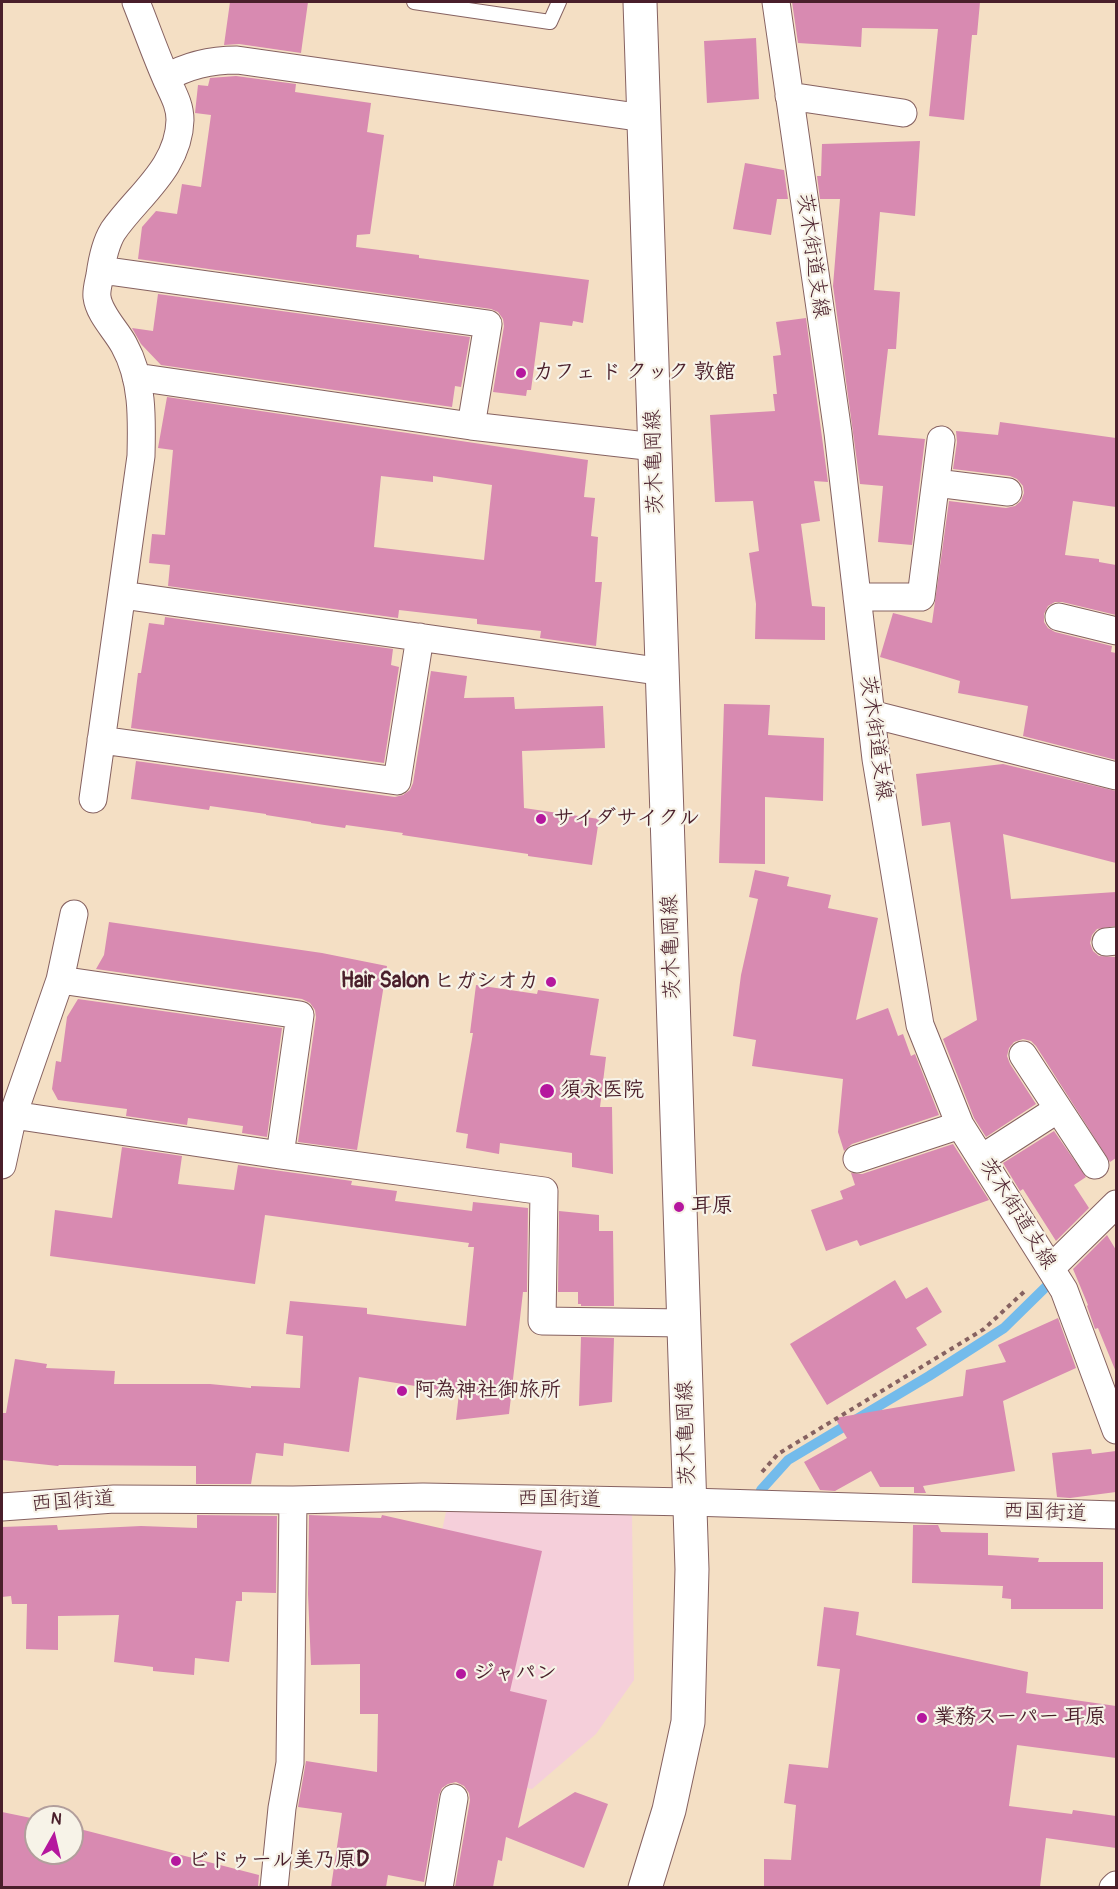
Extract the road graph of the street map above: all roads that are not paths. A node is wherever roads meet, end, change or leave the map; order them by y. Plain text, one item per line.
1 (136, 2) edge
2 (414, 2) edge
3 (559, 2) edge
4 (640, 2) edge
5 (776, 2) edge
6 (451, 4) edge
7 (166, 78) junction
8 (789, 96) junction
9 (903, 112) dead end
10 (644, 118) junction
11 (100, 270) junction
12 (136, 377) junction
13 (471, 426) junction
14 (941, 440) dead end
15 (655, 447) junction
16 (936, 483) junction
17 (1008, 492) dead end
18 (122, 595) junction
19 (857, 597) junction
20 (1059, 617) dead end
21 (1116, 631) edge
22 (420, 637) junction
23 (664, 672) junction
24 (871, 714) junction
25 (101, 740) junction
26 (1116, 776) edge
27 (93, 799) dead end
28 (74, 914) dead end
29 (60, 980) junction
30 (1023, 1055) dead end
31 (1058, 1109) junction
32 (14, 1115) junction
33 (960, 1125) junction
34 (280, 1155) junction
35 (982, 1158) junction
36 (857, 1160) dead end
37 (2, 1165) edge
38 (1095, 1165) dead end
39 (1116, 1204) edge
40 (1051, 1268) junction
41 (684, 1323) junction
42 (1116, 1430) edge
43 (292, 1500) junction
44 (690, 1502) junction
45 (2, 1507) edge
46 (1116, 1515) edge
47 (454, 1798) dead end
48 (274, 1887) edge
49 (439, 1887) edge
50 (645, 1887) edge

1 - 7 street
2 - 6 lane
3 - 6 lane
4 - 10 main road, 茨木亀岡線
5 - 8 street, 茨木街道支線
7 - 10 street
7 - 11 street
8 - 9 street
8 - 19 street, 茨木街道支線
10 - 15 main road, 茨木亀岡線
11 - 12 street
11 - 13 street
12 - 13 street
12 - 18 street
13 - 15 street
14 - 16 street
15 - 23 main road, 茨木亀岡線
16 - 17 street
16 - 19 street
18 - 22 street
18 - 25 street
19 - 24 street, 茨木街道支線
20 - 21 street
22 - 23 street
22 - 25 street
23 - 41 main road, 茨木亀岡線
24 - 26 street
24 - 33 street, 茨木街道支線
25 - 27 street
28 - 29 street
29 - 32 street
29 - 34 street
30 - 31 street
31 - 35 street
31 - 38 street
32 - 34 street
32 - 37 street
33 - 35 street, 茨木街道支線
33 - 36 street
34 - 41 street
35 - 40 street, 茨木街道支線
39 - 40 street
40 - 42 street, 茨木街道支線
41 - 44 main road, 茨木亀岡線
43 - 44 street, 西国街道
43 - 45 street, 西国街道
43 - 48 street
44 - 46 street, 西国街道
44 - 50 main road, 茨木亀岡線
47 - 49 street

